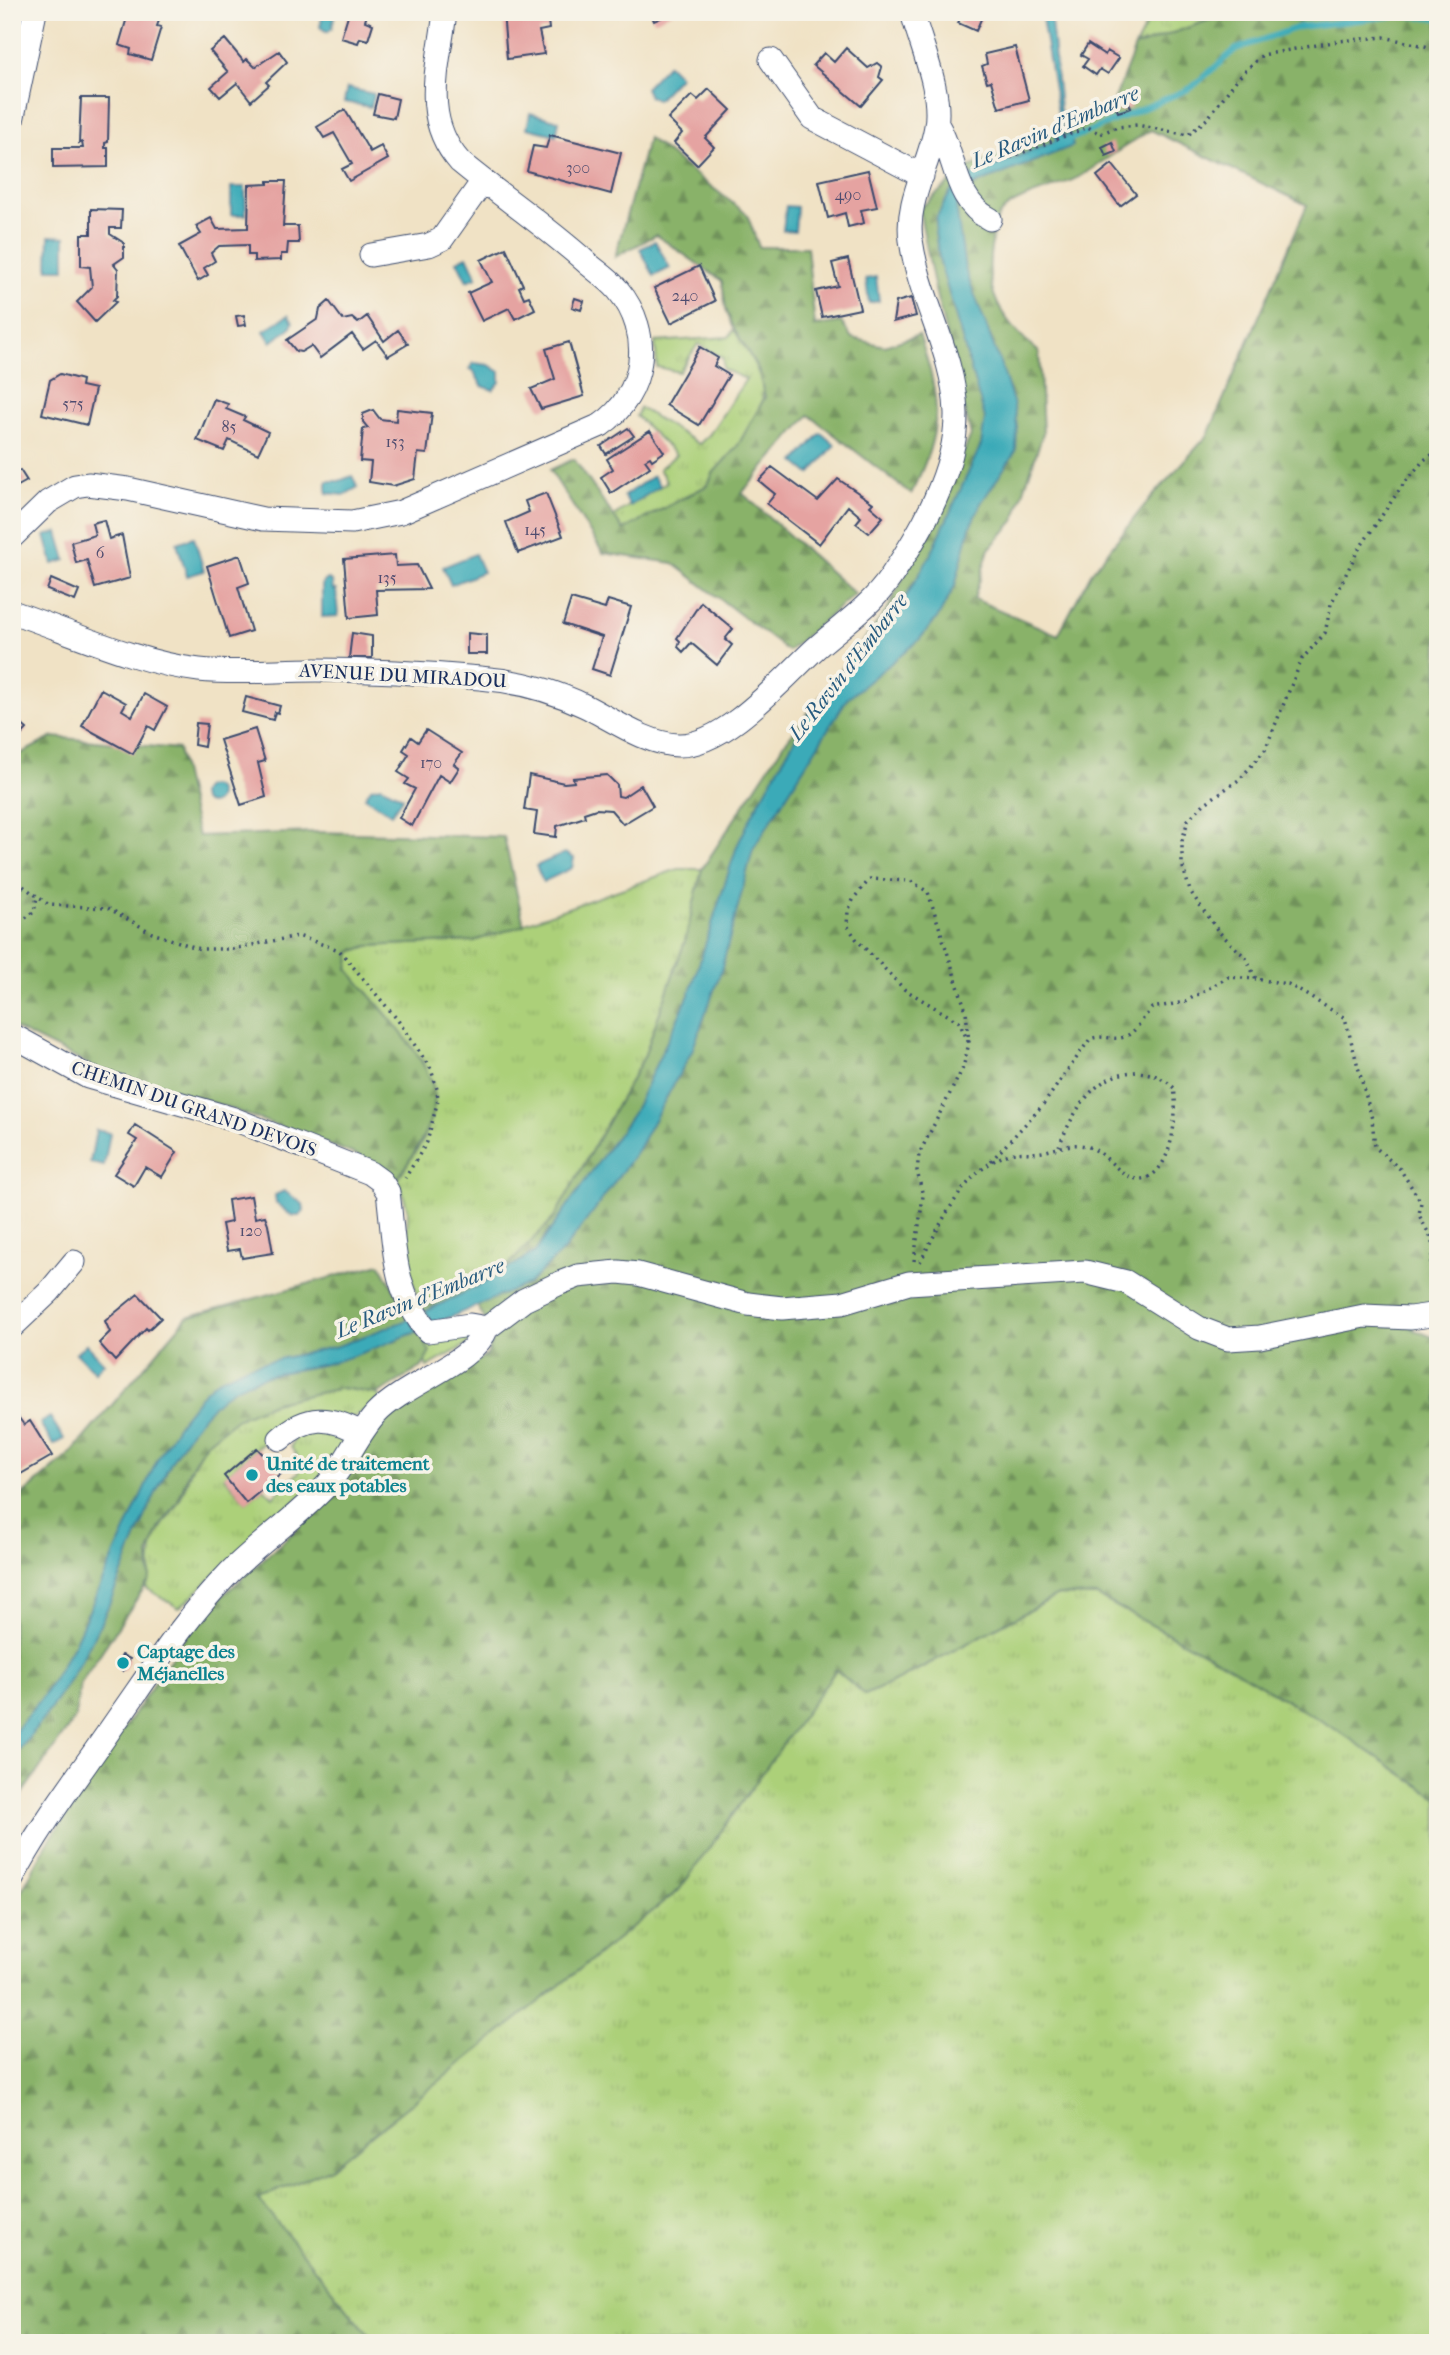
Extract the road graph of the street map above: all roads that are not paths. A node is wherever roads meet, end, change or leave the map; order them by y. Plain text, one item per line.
1 (35, 12) edge
2 (445, 12) edge
3 (912, 12) edge
4 (771, 60) dead end
5 (13, 111) edge
6 (937, 124) junction
7 (922, 177) junction
8 (483, 181) junction
9 (990, 219) dead end
10 (370, 255) dead end
11 (12, 537) edge
12 (12, 612) edge
13 (12, 1035) edge
14 (74, 1262) dead end
15 (1438, 1314) edge
16 (12, 1326) edge
17 (487, 1328) junction
18 (361, 1433) junction
19 (280, 1439) dead end
20 (12, 1880) edge

1 - 5 street
2 - 8 street
3 - 6 street, AVENUE DU MIRADOU
4 - 7 street
6 - 7 street, AVENUE DU MIRADOU
6 - 9 street
7 - 12 street, AVENUE DU MIRADOU
8 - 10 street
8 - 11 street
13 - 17 street, CHEMIN DU GRAND DEVOIS
14 - 16 street
15 - 17 street
17 - 18 street
18 - 19 street
18 - 20 street

